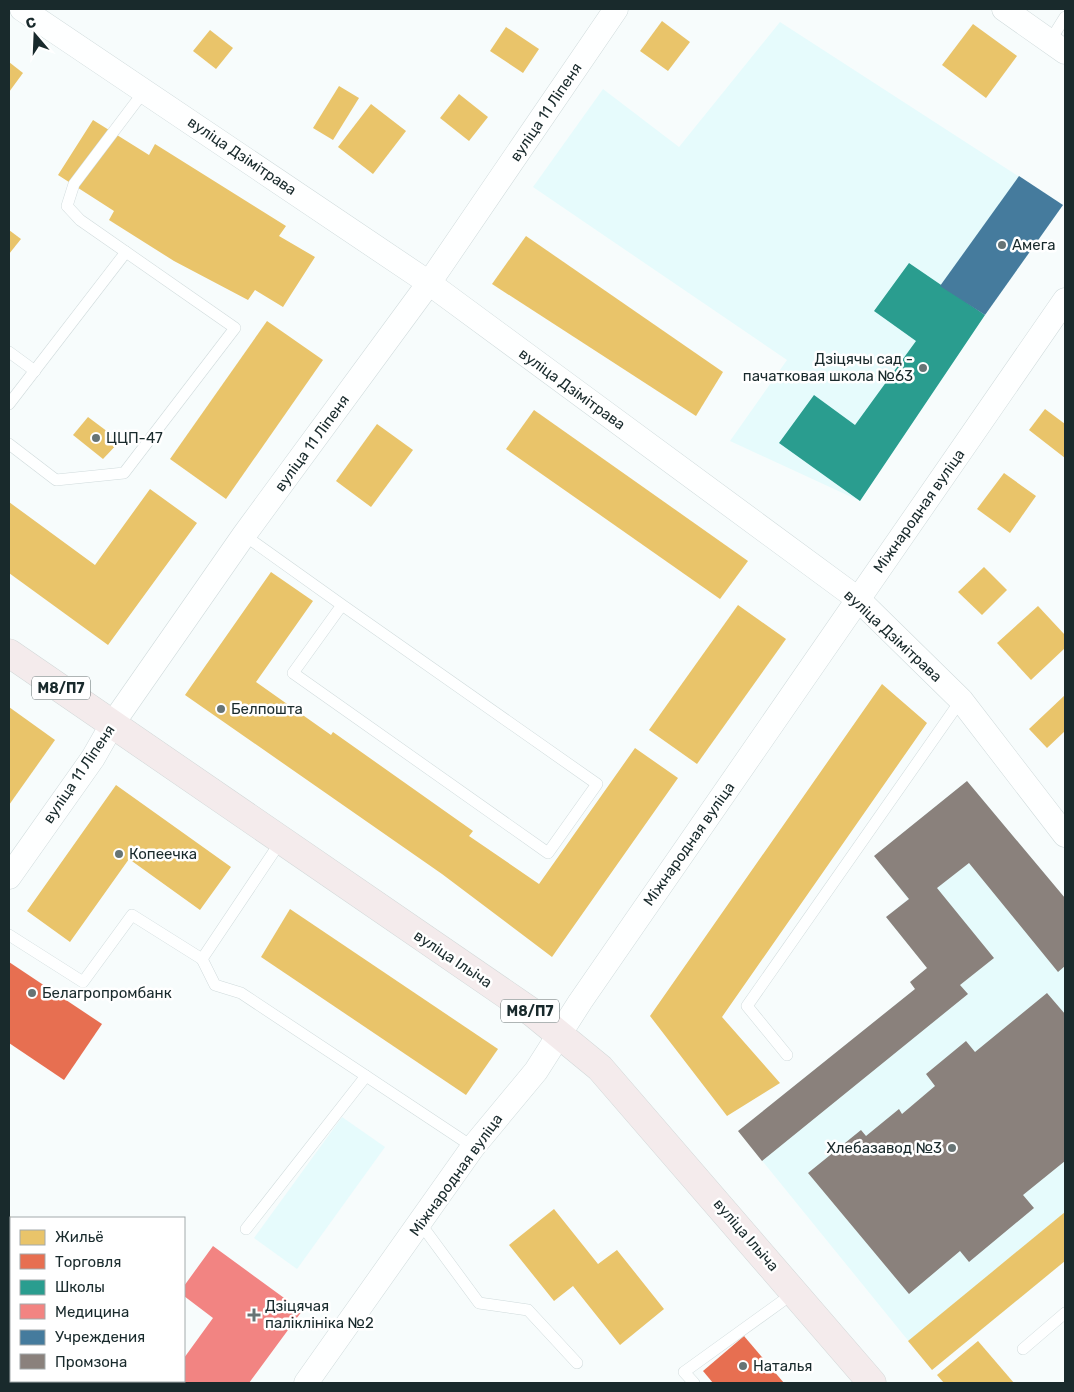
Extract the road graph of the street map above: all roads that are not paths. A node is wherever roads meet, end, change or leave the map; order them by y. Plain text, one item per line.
1 (22, 9) edge
2 (616, 9) edge
3 (1004, 9) edge
4 (1065, 17) edge
5 (1058, 47) edge
6 (145, 90) junction
7 (126, 252) junction
8 (429, 284) junction
9 (1065, 300) edge
10 (9, 352) edge
11 (35, 371) junction
12 (9, 404) edge
13 (9, 444) edge
14 (244, 535) junction
15 (858, 599) junction
16 (342, 605) junction
17 (9, 653) edge
18 (961, 700) junction
19 (113, 723) junction
20 (1065, 835) edge
21 (281, 841) junction
22 (9, 877) edge
23 (9, 935) edge
24 (202, 959) junction
25 (560, 1034) junction
26 (787, 1055) dead end
27 (366, 1076) junction
28 (473, 1147) junction
29 (420, 1223) junction
30 (246, 1229) dead end
31 (794, 1292) junction
32 (1065, 1313) edge
33 (1023, 1349) dead end
34 (577, 1363) dead end
35 (306, 1383) edge
36 (694, 1383) edge
37 (872, 1383) edge

1 - 6 street, вуліца Дзімітрава
2 - 8 street, вуліца 11 Ліпеня
3 - 5 street
4 - 5 lane
6 - 7 lane
6 - 8 street, вуліца Дзімітрава
7 - 11 lane
7 - 13 lane
8 - 14 street, вуліца 11 Ліпеня
8 - 15 street, вуліца Дзімітрава
9 - 15 street, Міжнародная вуліца
10 - 11 lane
11 - 12 lane
14 - 16 lane
14 - 19 street, вуліца 11 Ліпеня
15 - 18 street, вуліца Дзімітрава
15 - 25 street, Міжнародная вуліца
16 - 16 lane
17 - 19 main road, вуліца Ільіча / М8/П7
18 - 20 street, вуліца Дзімітрава
18 - 26 lane
19 - 21 main road, вуліца Ільіча / М8/П7
19 - 22 street, вуліца 11 Ліпеня
21 - 24 lane
21 - 25 main road, вуліца Ільіча / М8/П7
23 - 24 lane
24 - 27 lane
25 - 28 street, Міжнародная вуліца
25 - 31 main road, вуліца Ільіча / М8/П7
27 - 28 lane
27 - 30 lane
28 - 29 street, Міжнародная вуліца
29 - 34 lane
29 - 35 street, Міжнародная вуліца
31 - 36 lane
31 - 37 main road, вуліца Ільіча / М8/П7
32 - 33 lane

